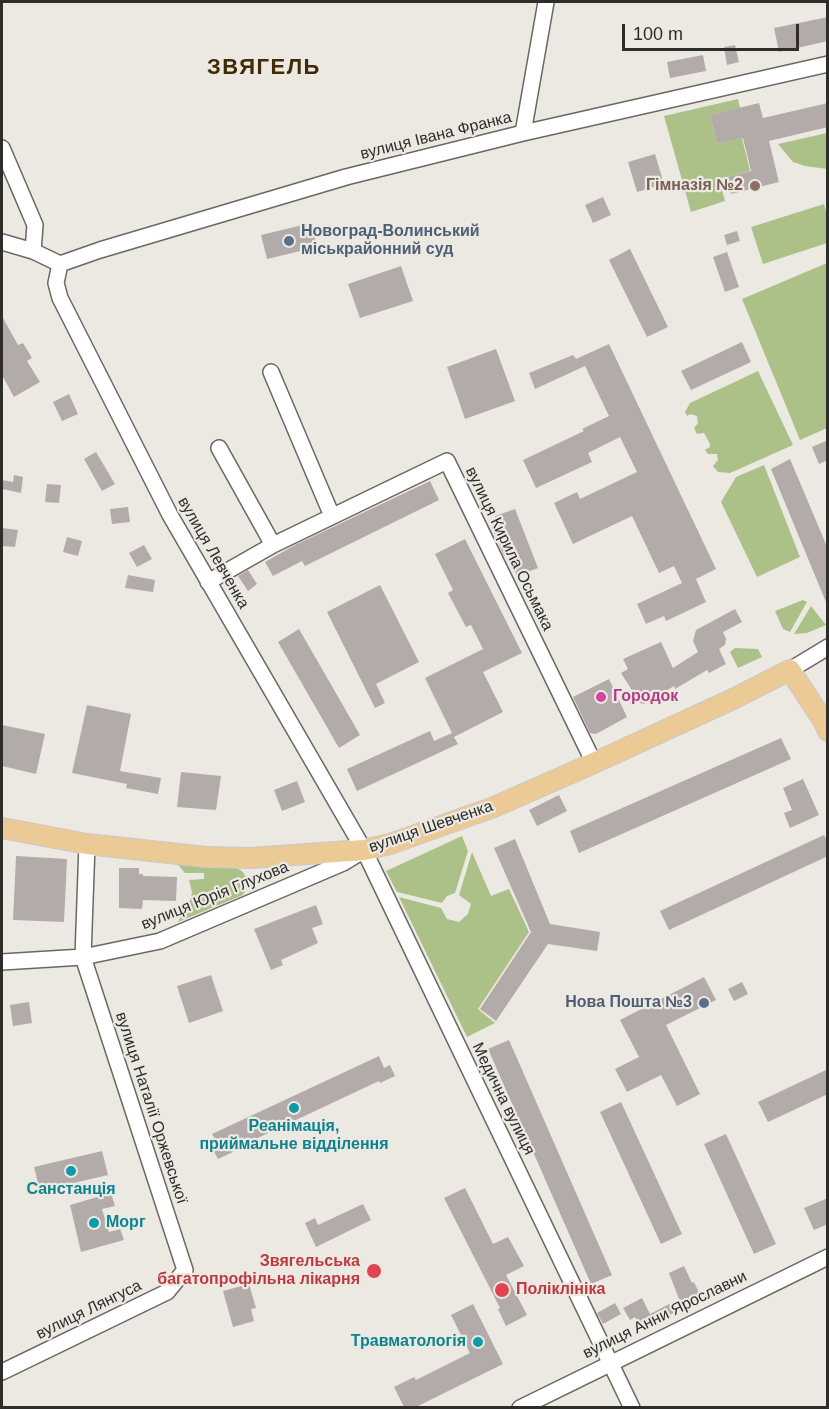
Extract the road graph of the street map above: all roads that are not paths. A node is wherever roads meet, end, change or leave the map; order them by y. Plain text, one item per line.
1 (546, 2) edge
2 (828, 64) edge
3 (523, 133) junction
4 (2, 148) edge
5 (2, 242) edge
6 (33, 251) junction
7 (60, 264) junction
8 (271, 372) dead end
9 (219, 448) dead end
10 (332, 516) junction
11 (273, 545) junction
12 (208, 582) junction
13 (828, 648) edge
14 (790, 670) junction
15 (828, 731) edge
16 (594, 763) junction
17 (2, 828) edge
18 (87, 844) junction
19 (364, 850) junction
20 (83, 957) junction
21 (2, 962) edge
22 (828, 1257) edge
23 (185, 1270) joint
24 (609, 1362) junction
25 (2, 1372) edge
26 (520, 1407) edge
27 (632, 1407) edge

1 - 3 street
2 - 3 street, вулиця Івана Франка
3 - 7 street, вулиця Івана Франка
4 - 6 street
5 - 6 street
6 - 7 street
7 - 12 street, вулиця Левченка
8 - 10 street
9 - 11 street
10 - 11 street, вулиця Кирила Осьмака
10 - 16 street, вулиця Кирила Осьмака
11 - 12 street, вулиця Кирила Осьмака
12 - 19 street, вулиця Левченка
13 - 14 street, вулиця Шевченка
14 - 15 main road
14 - 16 main road, вулиця Шевченка
16 - 19 main road, вулиця Шевченка
17 - 18 main road, вулиця Шевченка
18 - 19 main road, вулиця Шевченка
18 - 20 street
19 - 20 street, вулиця Юрія Глухова
19 - 24 street, Медична вулиця
20 - 21 street, вулиця Юрія Глухова
20 - 23 street, вулиця Наталії Оржевської
22 - 24 street, вулиця Анни Ярославни
23 - 25 street, вулиця Лянгуса
24 - 26 street, вулиця Анни Ярославни
24 - 27 street, Медична вулиця

